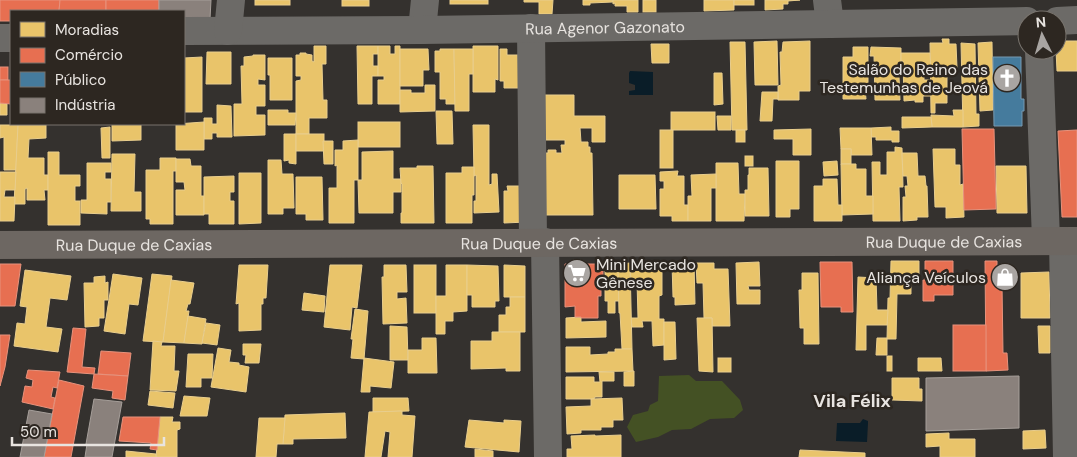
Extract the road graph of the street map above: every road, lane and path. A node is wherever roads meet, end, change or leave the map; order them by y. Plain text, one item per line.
1 (232, 0) edge
2 (425, 0) edge
3 (829, 12) edge
4 (1017, 14) edge
5 (531, 28) junction
6 (422, 30) junction
7 (185, 31) edge
8 (228, 31) junction
9 (1040, 60) edge
10 (1062, 240) edge
11 (539, 242) junction
12 (0, 245) edge
13 (548, 457) edge
14 (1067, 457) edge

1 - 8 street
2 - 6 street
3 - 4 street, Rua Agenor Gazonato
3 - 5 street, Rua Agenor Gazonato
5 - 6 street, Rua Agenor Gazonato
5 - 11 street
6 - 8 street, Rua Agenor Gazonato
7 - 8 street, Rua Agenor Gazonato
9 - 10 street
10 - 11 main road, Rua Duque de Caxias
10 - 14 street
11 - 12 main road, Rua Duque de Caxias
11 - 13 street

